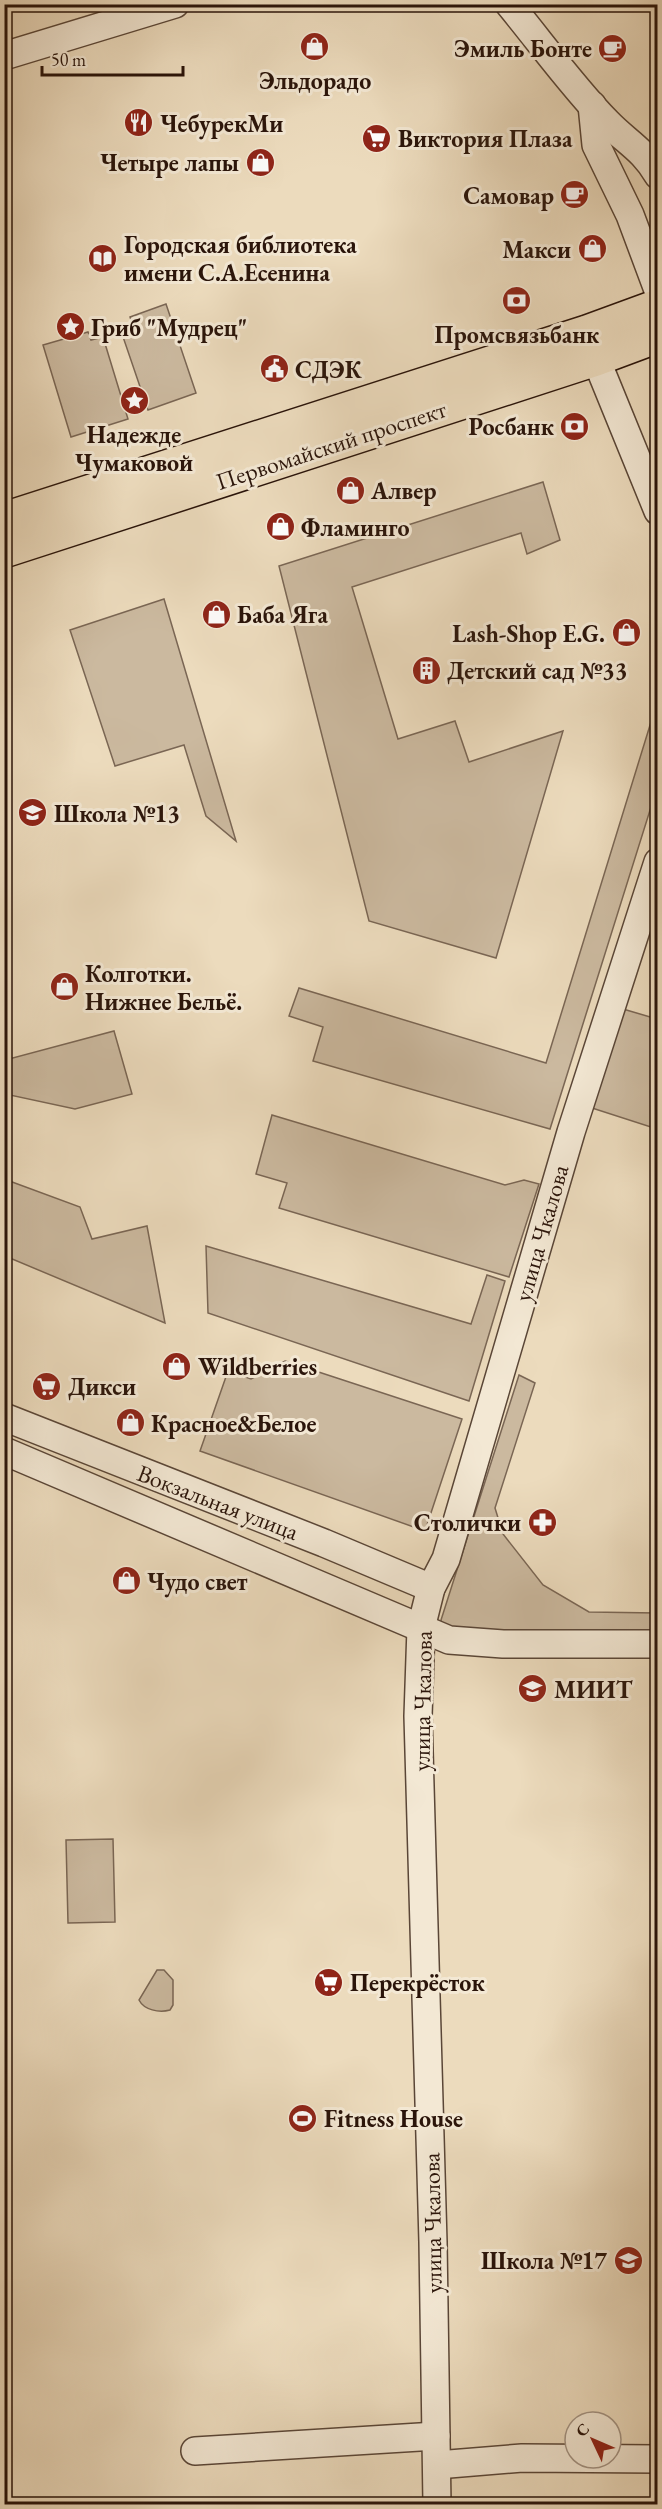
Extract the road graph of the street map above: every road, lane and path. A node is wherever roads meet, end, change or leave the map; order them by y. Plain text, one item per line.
1 (175, 4) edge
2 (509, 4) edge
3 (4, 56) edge
4 (592, 105) junction
5 (657, 175) edge
6 (657, 290) edge
7 (657, 306) edge
8 (657, 336) edge
9 (596, 359) junction
10 (657, 511) edge
11 (4, 519) edge
12 (4, 550) edge
13 (657, 862) edge
14 (4, 1417) edge
15 (4, 1451) edge
16 (431, 1588) junction
17 (421, 1628) junction
18 (657, 1644) edge
19 (436, 2436) junction
20 (195, 2451) dead end
21 (657, 2459) edge
22 (437, 2465) junction
23 (437, 2505) edge

1 - 3 street
2 - 4 street
4 - 5 street
4 - 6 street
7 - 11 main road, Первомайский проспект
8 - 9 main road, Первомайский проспект
9 - 10 street
9 - 12 main road, Первомайский проспект
13 - 16 street, улица Чкалова
14 - 16 street, Вокзальная улица
15 - 17 street, Вокзальная улица
16 - 17 street, улица Чкалова
17 - 18 street, Вокзальная улица
17 - 19 street, улица Чкалова
19 - 20 street
19 - 22 street, улица Чкалова
21 - 22 street
22 - 23 street, улица Чкалова

